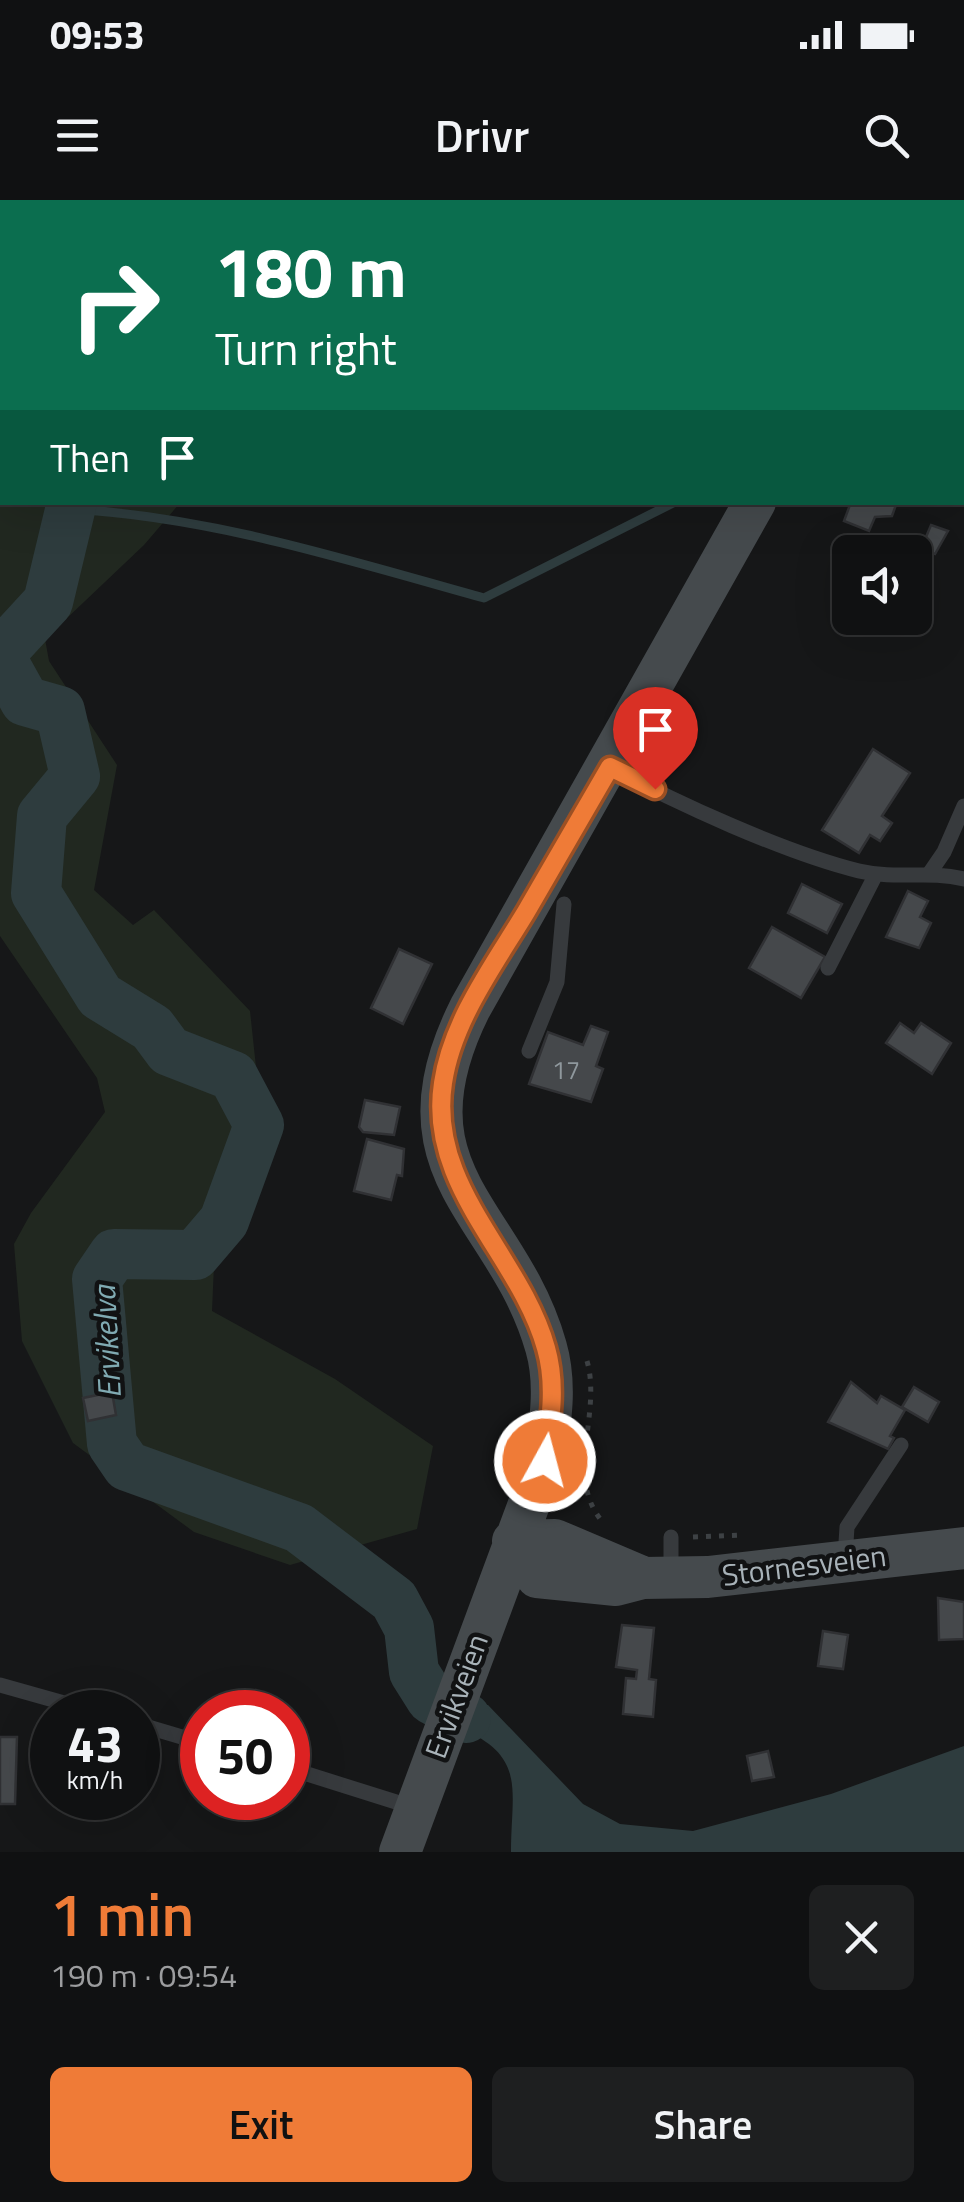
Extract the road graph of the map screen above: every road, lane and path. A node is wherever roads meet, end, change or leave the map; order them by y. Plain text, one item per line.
1 (753, 505) edge
2 (610, 767) junction
3 (964, 806) edge
4 (931, 871) junction
5 (876, 874) junction
6 (964, 879) edge
7 (564, 904) dead end
8 (828, 968) dead end
9 (529, 1050) dead end
10 (586, 1356) dead end
11 (902, 1445) dead end
12 (608, 1525) dead end
13 (750, 1535) dead end
14 (513, 1541) junction
15 (964, 1548) edge
16 (845, 1558) junction
17 (662, 1564) junction
18 (0, 1685) edge
19 (30, 1693) edge
20 (310, 1775) edge
21 (416, 1808) junction
22 (400, 1852) edge

1 - 2 main road, Ervikveien
2 - 5 lane
2 - 14 main road, Ervikveien
3 - 4 lane
4 - 5 lane
4 - 6 lane
5 - 8 lane
7 - 9 lane
10 - 12 path
11 - 16 lane
13 - 17 path
14 - 17 main road, Stornesveien
14 - 21 main road, Ervikveien
15 - 16 main road, Stornesveien
16 - 17 main road, Stornesveien
18 - 19 lane
20 - 21 lane
21 - 22 main road, Ervikveien

